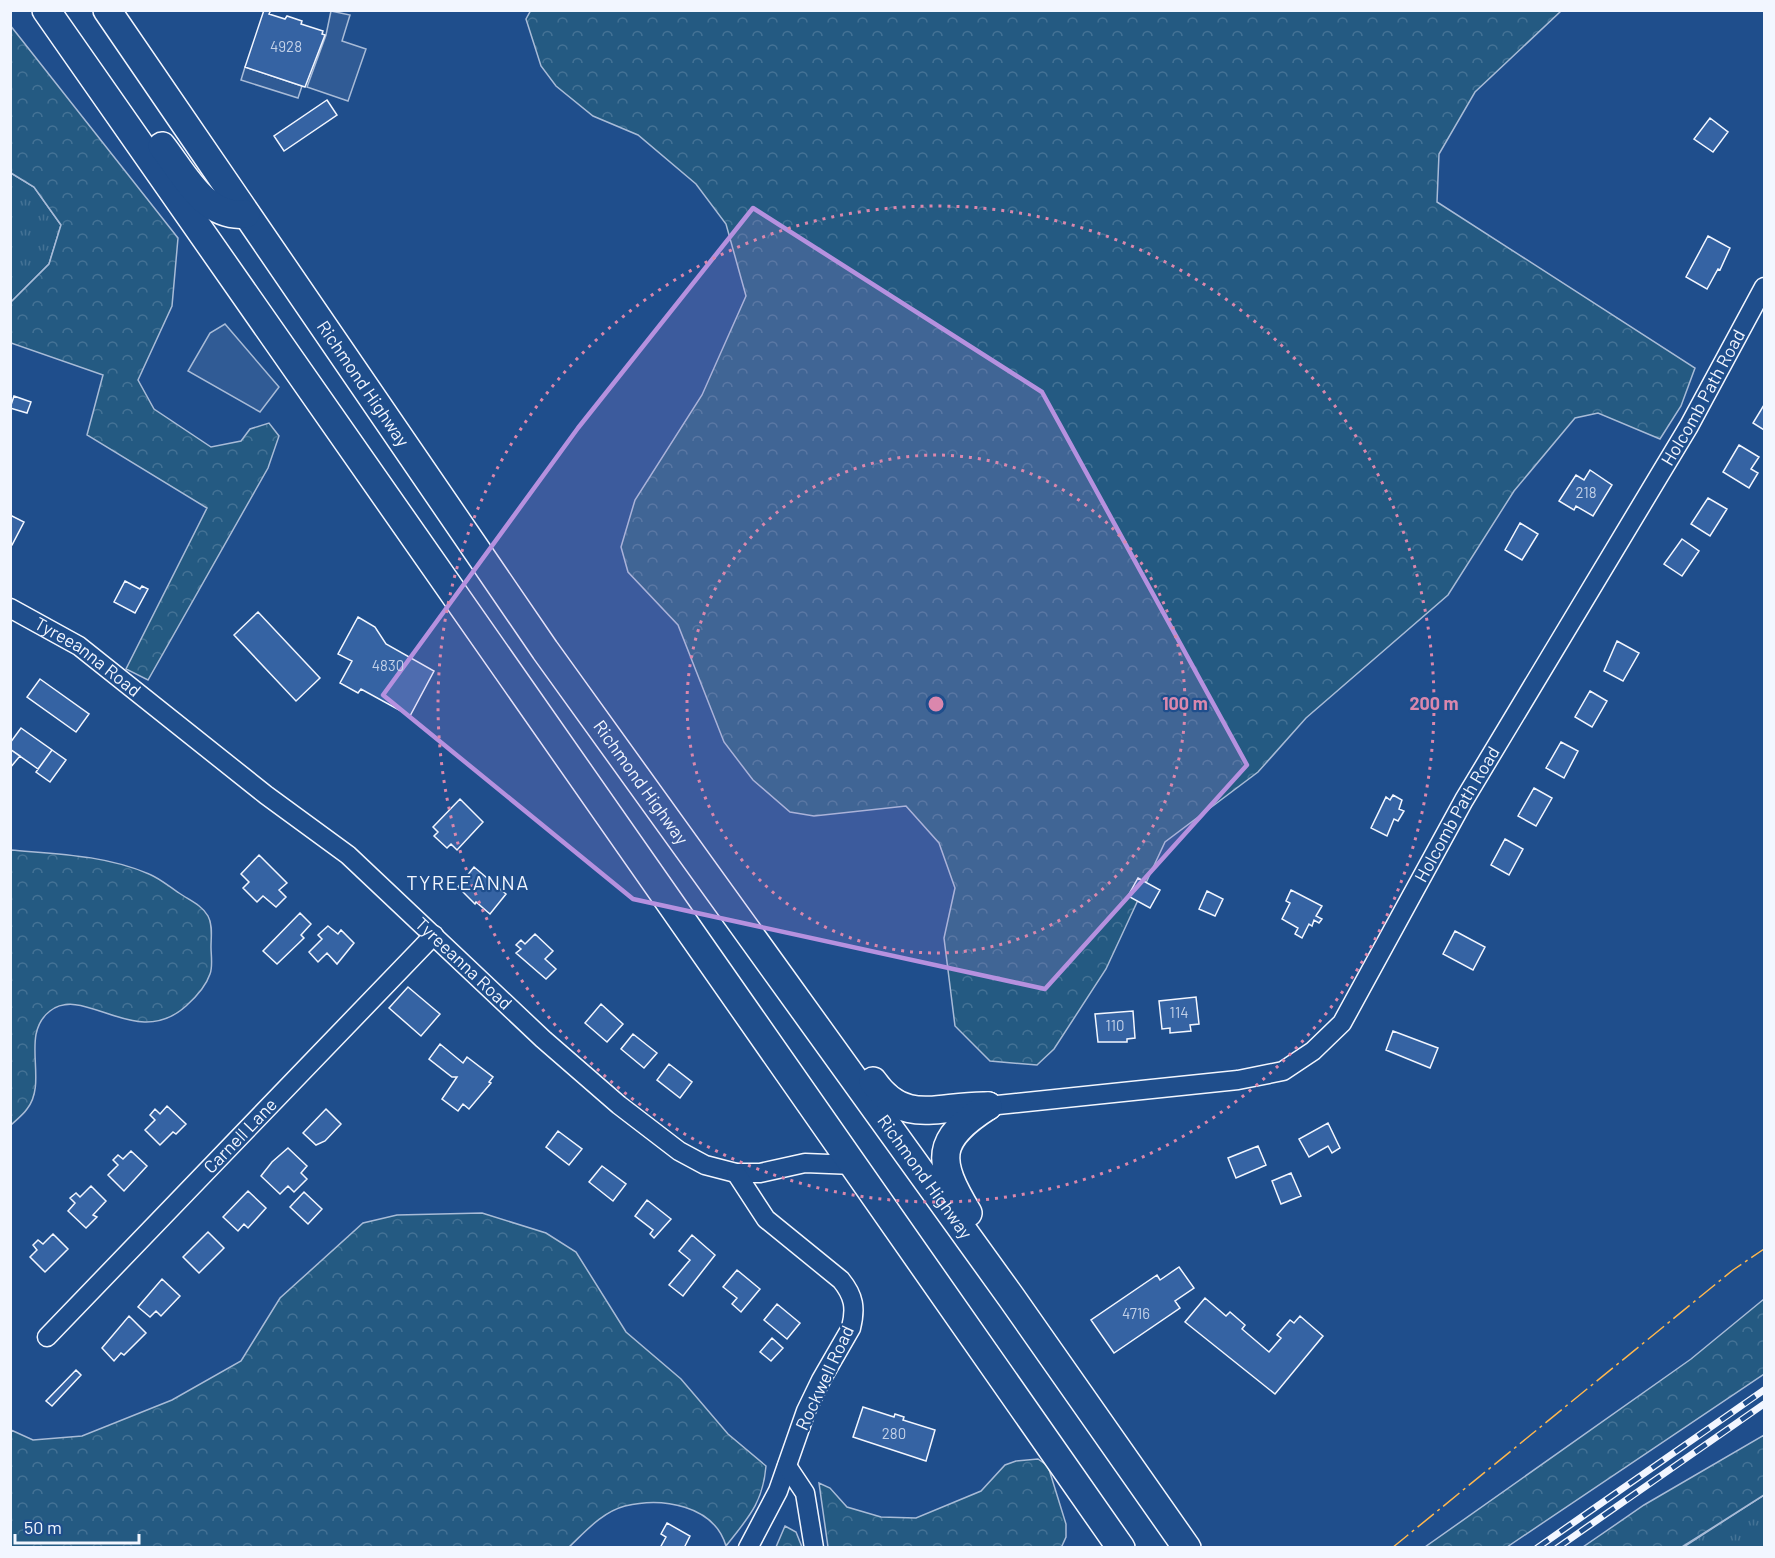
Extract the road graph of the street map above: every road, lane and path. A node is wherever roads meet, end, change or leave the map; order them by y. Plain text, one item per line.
1 (46, 10) edge
2 (56, 10) edge
3 (107, 10) edge
4 (246, 214) junction
5 (1764, 288) edge
6 (484, 560) junction
7 (10, 608) edge
8 (434, 935) junction
9 (988, 1107) junction
10 (854, 1165) junction
11 (736, 1173) junction
12 (1011, 1297) junction
13 (47, 1337) dead end
14 (787, 1466) junction
15 (748, 1548) edge
16 (814, 1548) edge
17 (1121, 1548) edge
18 (1186, 1548) edge

1 - 10 highway
2 - 4 highway
3 - 4 highway, Richmond Highway
4 - 6 highway, Richmond Highway
5 - 9 street, Holcomb Path Road
6 - 9 highway
6 - 12 highway, Richmond Highway
7 - 8 street, Tyreeanna Road
8 - 11 street, Tyreeanna Road
8 - 13 street, Carnell Lane
9 - 12 highway
10 - 11 street, Tyreeanna Road
10 - 17 highway
11 - 14 street, Rockwell Road
12 - 18 highway, Richmond Highway
14 - 15 street, Rockwell Road
14 - 16 street

